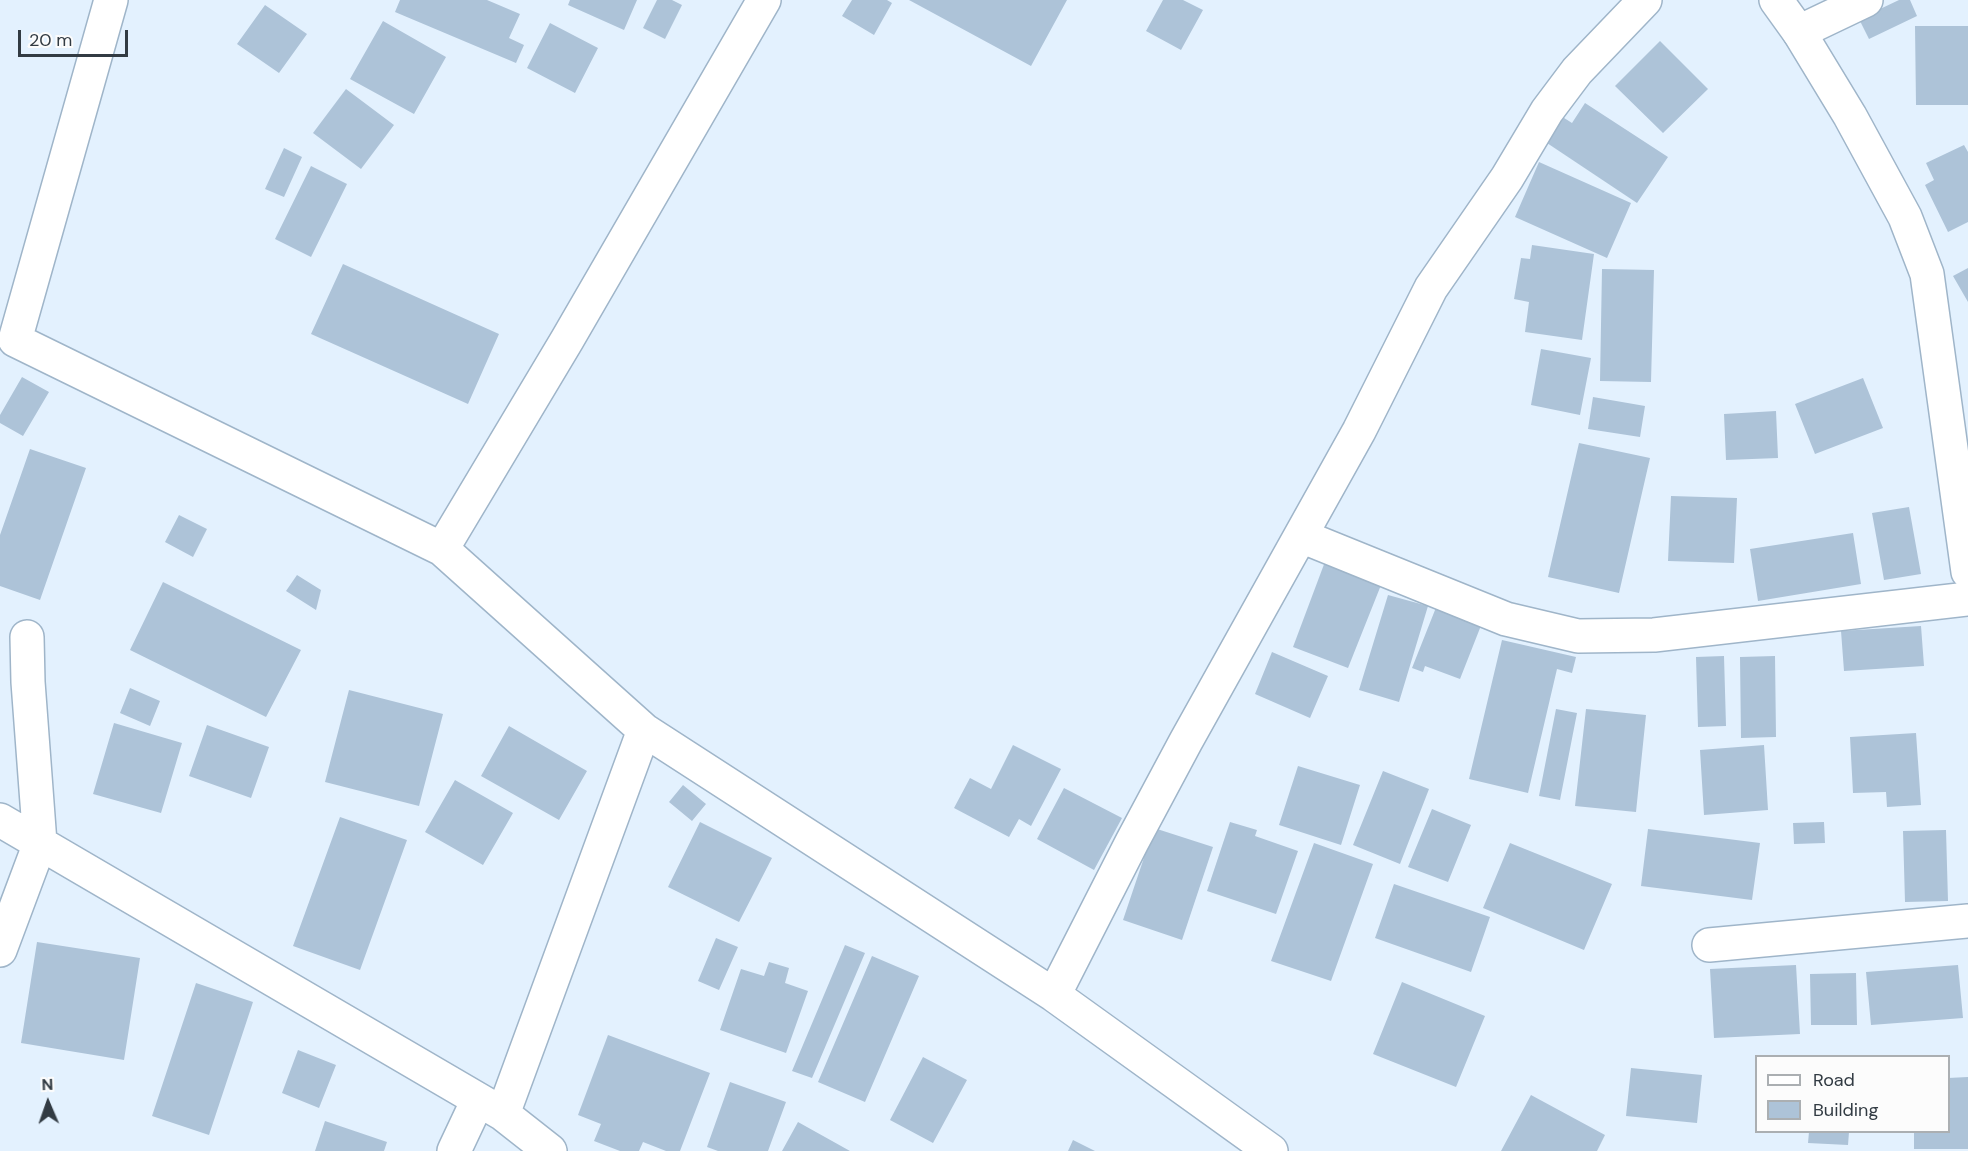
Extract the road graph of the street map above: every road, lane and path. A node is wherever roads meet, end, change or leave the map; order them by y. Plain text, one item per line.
1 (111, 0) edge
2 (764, 0) edge
3 (1645, 0) edge
4 (1776, 0) edge
5 (1866, 0) edge
6 (1799, 32) junction
7 (7, 338) edge
8 (1301, 536) junction
9 (442, 549) junction
10 (1968, 572) edge
11 (1968, 599) edge
12 (27, 637) dead end
13 (644, 730) junction
14 (0, 820) edge
15 (40, 843) junction
16 (1968, 921) edge
17 (1709, 945) dead end
18 (0, 950) edge
19 (1054, 995) junction
20 (491, 1107) junction
21 (454, 1151) edge
22 (550, 1151) edge
23 (1270, 1151) edge

1 - 7 street
2 - 9 street
3 - 8 street
4 - 6 street
5 - 6 street
6 - 10 street
7 - 9 street
8 - 11 street
8 - 19 street
9 - 13 street
12 - 15 street
13 - 19 street
13 - 20 street
14 - 15 street
15 - 18 street
15 - 20 street
16 - 17 street
19 - 23 street
20 - 21 street
20 - 22 street

